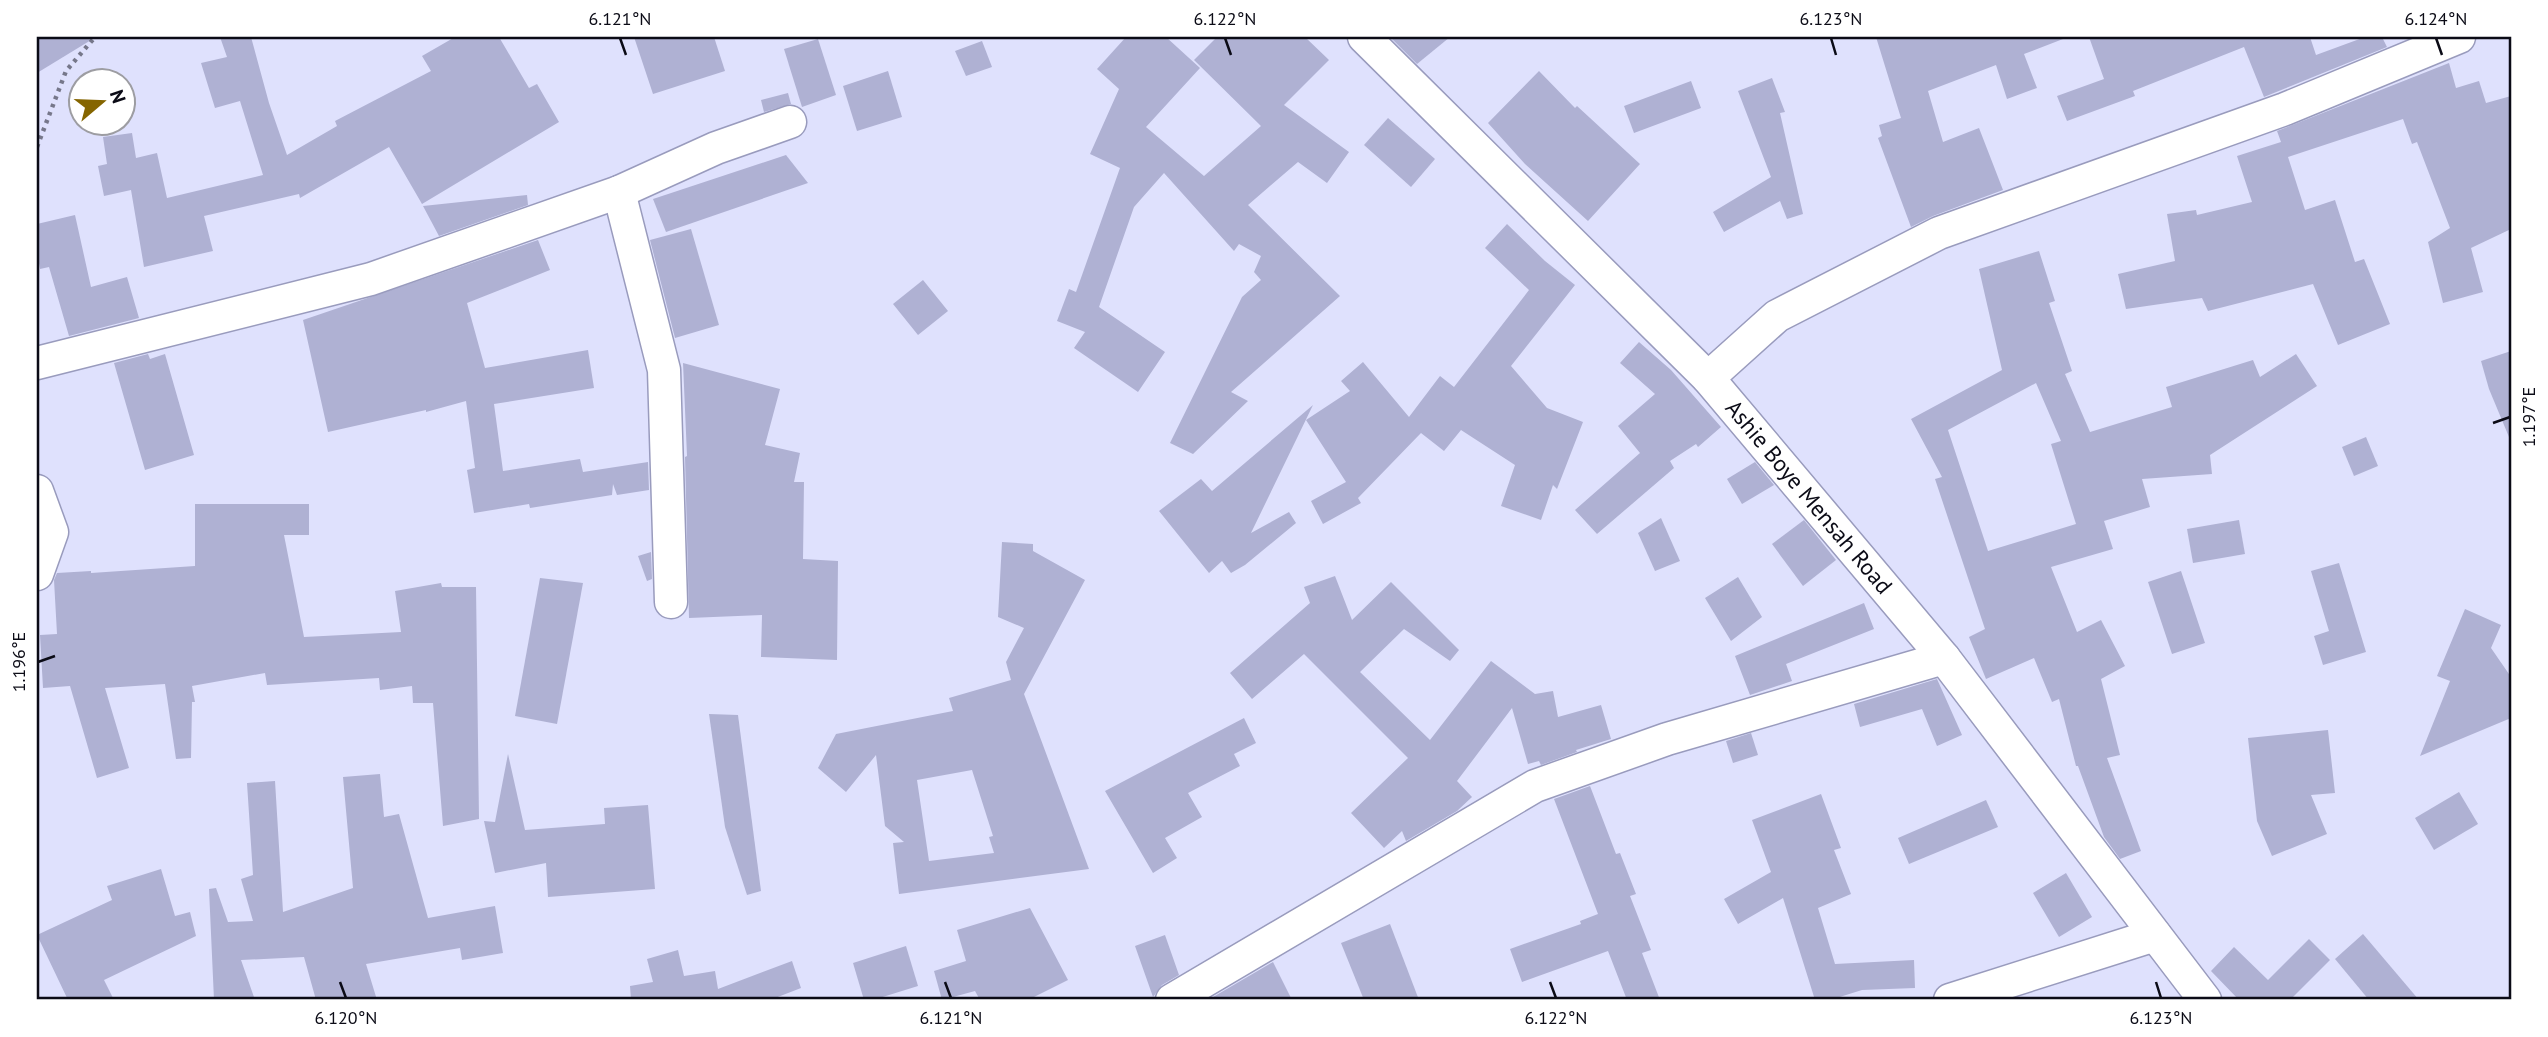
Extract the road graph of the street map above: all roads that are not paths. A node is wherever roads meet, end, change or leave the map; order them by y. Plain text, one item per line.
1 (1364, 37) edge
2 (2459, 37) edge
3 (790, 122) dead end
4 (619, 192) junction
5 (37, 363) edge
6 (1709, 378) junction
7 (37, 491) edge
8 (37, 574) edge
9 (671, 602) dead end
10 (1944, 658) junction
11 (2155, 935) junction
12 (1172, 1000) edge
13 (1950, 1000) edge
14 (2205, 1000) edge

1 - 6 street, Ashie Boye Mensah Road
2 - 6 street
3 - 4 street
4 - 5 street
4 - 9 street
6 - 10 street, Ashie Boye Mensah Road
7 - 8 street
10 - 11 street, Ashie Boye Mensah Road
10 - 12 street
11 - 13 street
11 - 14 street, Ashie Boye Mensah Road

